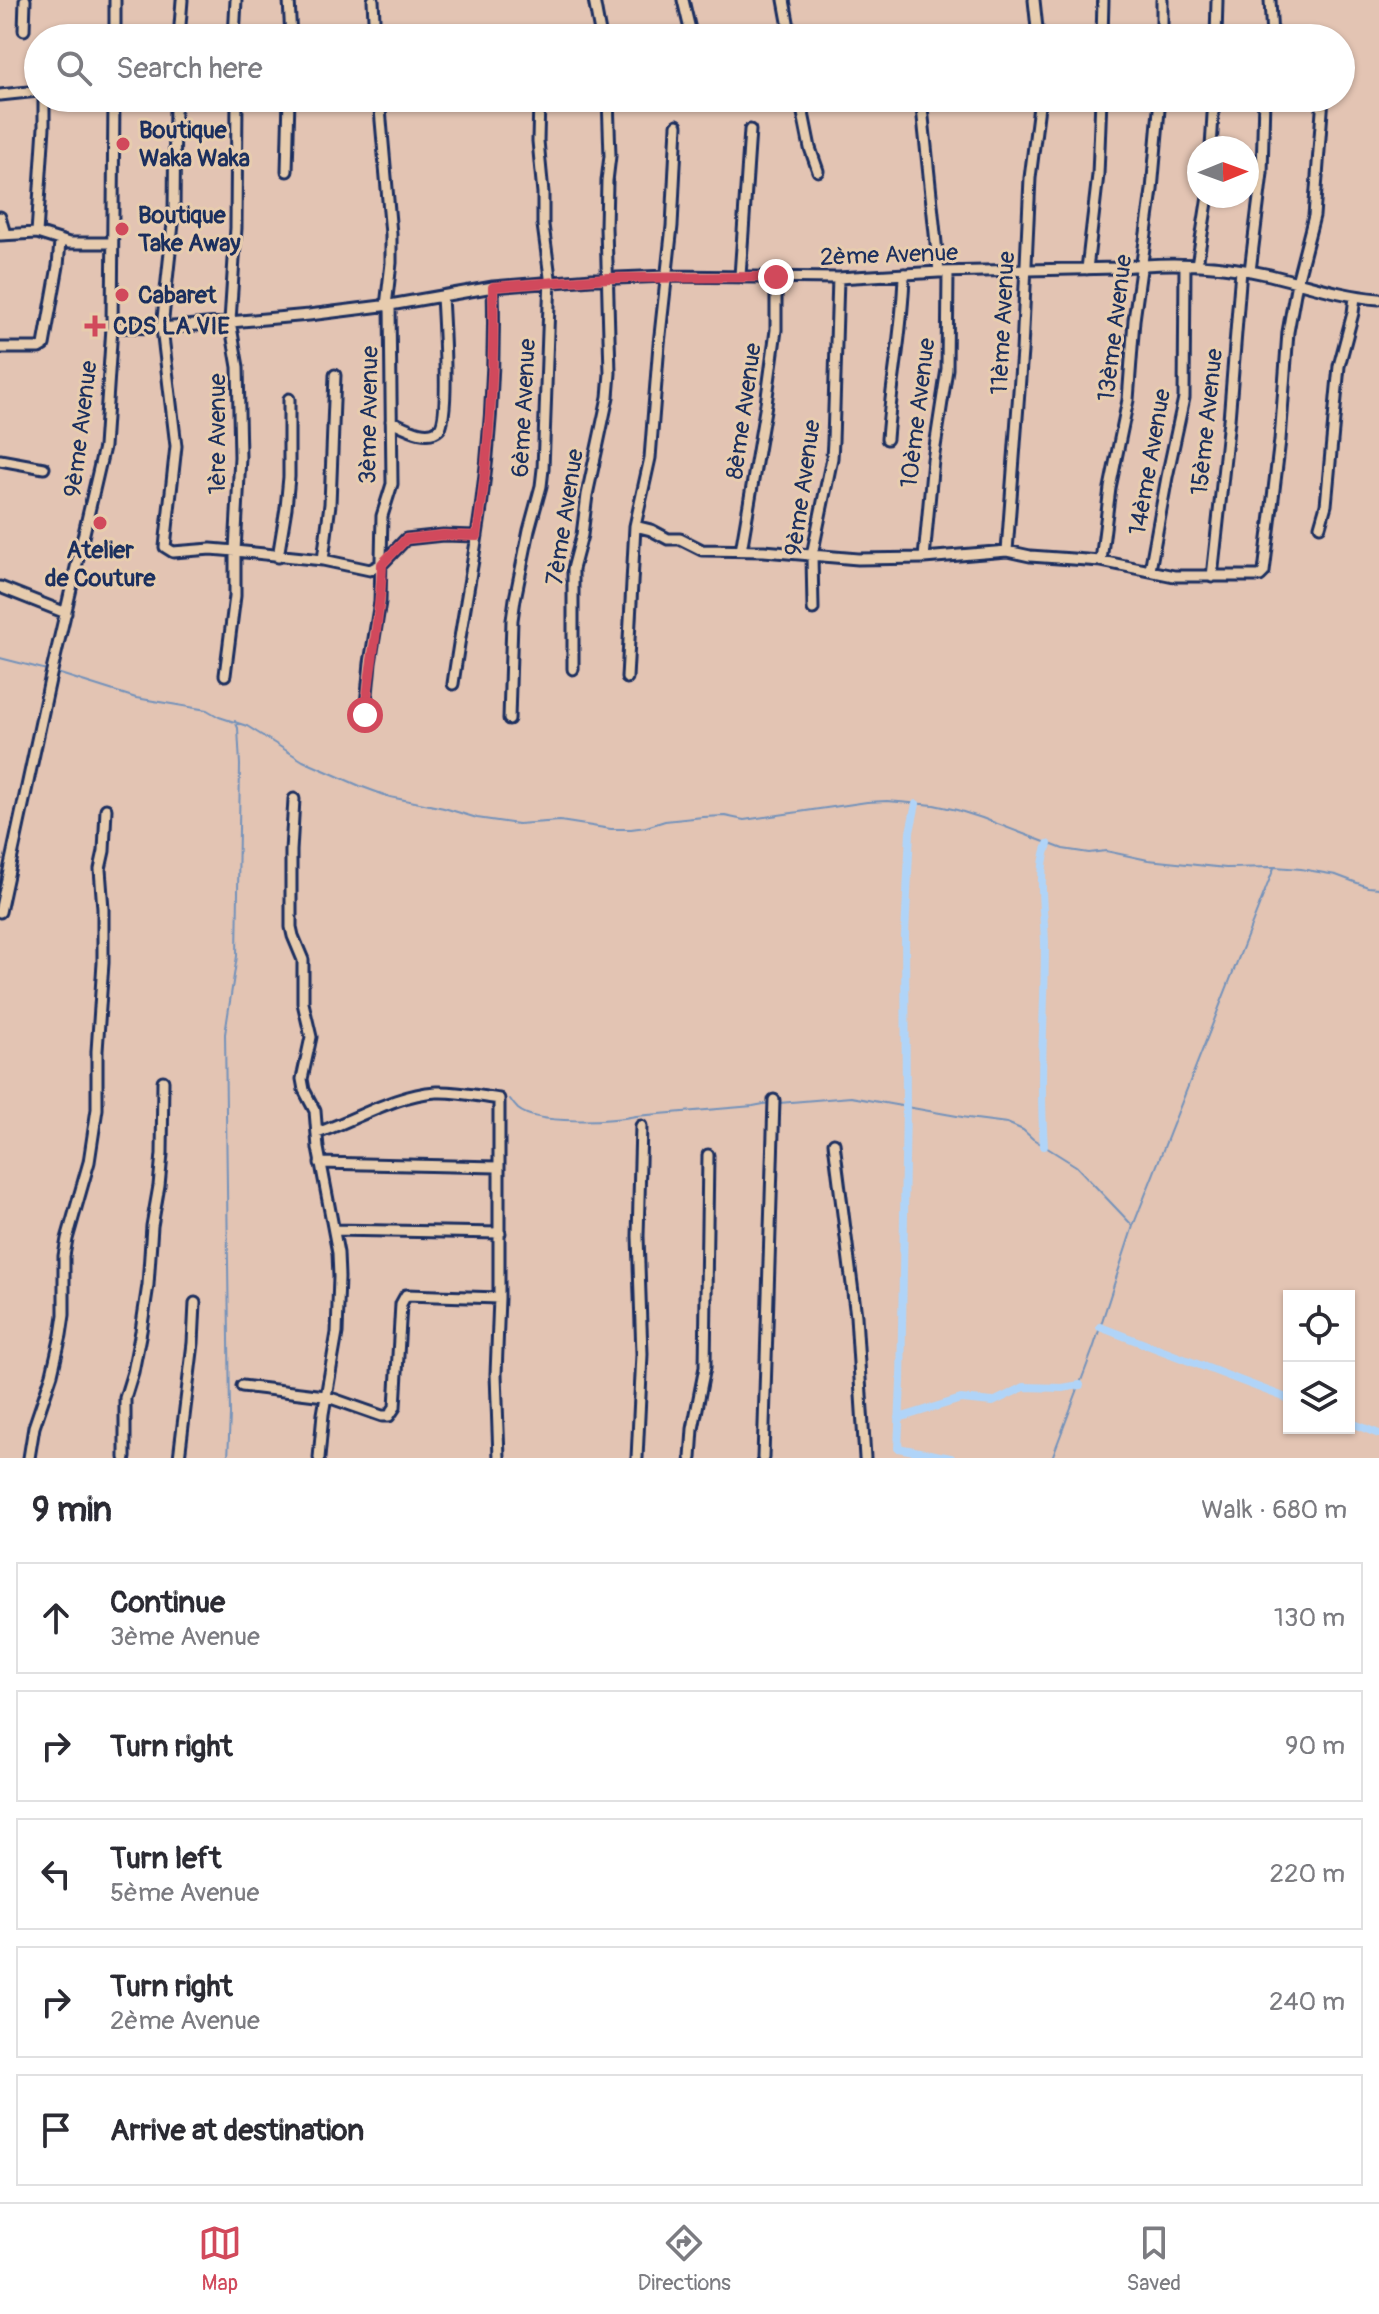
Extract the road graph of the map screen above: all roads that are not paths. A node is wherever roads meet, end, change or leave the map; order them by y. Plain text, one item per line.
1 (25, 0) edge
2 (115, 0) edge
3 (182, 0) edge
4 (236, 0) edge
5 (289, 0) edge
6 (373, 0) edge
7 (594, 0) edge
8 (683, 0) edge
9 (784, 0) edge
10 (1034, 0) edge
11 (1103, 0) edge
12 (1162, 0) edge
13 (1217, 0) edge
14 (1270, 0) edge
15 (24, 24) edge
16 (115, 24) edge
17 (180, 24) edge
18 (235, 24) edge
19 (290, 24) edge
20 (374, 24) edge
21 (598, 24) edge
22 (689, 24) edge
23 (788, 24) edge
24 (1037, 24) edge
25 (1102, 24) edge
26 (1162, 24) edge
27 (1216, 24) edge
28 (1271, 24) edge
29 (24, 92) edge
30 (0, 95) edge
31 (44, 112) edge
32 (114, 112) edge
33 (175, 112) edge
34 (237, 112) edge
35 (289, 112) edge
36 (380, 112) edge
37 (539, 112) edge
38 (609, 112) edge
39 (803, 112) edge
40 (923, 112) edge
41 (1038, 112) edge
42 (1100, 112) edge
43 (1159, 112) edge
44 (1213, 112) edge
45 (1264, 112) edge
46 (1322, 112) edge
47 (677, 125) dead end
48 (750, 130) dead end
49 (1212, 136) edge
50 (287, 171) dead end
51 (818, 171) dead end
52 (1206, 208) edge
53 (0, 217) edge
54 (37, 233) junction
55 (3, 234) edge
56 (60, 242) junction
57 (112, 243) junction
58 (1142, 264) junction
59 (1185, 265) junction
60 (1197, 265) junction
61 (1024, 269) junction
62 (1087, 269) junction
63 (1246, 270) junction
64 (943, 272) junction
65 (904, 274) junction
66 (667, 276) junction
67 (740, 276) junction
68 (776, 277) junction
69 (608, 278) junction
70 (838, 278) junction
71 (549, 281) junction
72 (1297, 282) junction
73 (493, 287) junction
74 (442, 296) junction
75 (1355, 297) junction
76 (1379, 299) edge
77 (388, 306) junction
78 (230, 321) junction
79 (112, 327) junction
80 (162, 328) junction
81 (0, 348) edge
82 (335, 375) dead end
83 (289, 399) dead end
84 (391, 421) junction
85 (887, 439) dead end
86 (0, 460) edge
87 (44, 468) dead end
88 (635, 526) junction
89 (1320, 526) dead end
90 (477, 536) junction
91 (235, 551) junction
92 (741, 551) junction
93 (1007, 551) junction
94 (812, 555) junction
95 (278, 557) junction
96 (924, 558) junction
97 (323, 560) junction
98 (1101, 561) junction
99 (382, 564) junction
100 (1150, 570) junction
101 (1212, 577) junction
102 (0, 587) edge
103 (813, 609) dead end
104 (66, 613) junction
105 (573, 669) dead end
106 (225, 675) dead end
107 (627, 678) dead end
108 (453, 684) dead end
109 (365, 715) dead end
110 (509, 719) dead end
111 (294, 799) dead end
112 (106, 809) dead end
113 (0, 912) edge
114 (163, 1081) dead end
115 (774, 1102) dead end
116 (641, 1126) dead end
117 (317, 1133) junction
118 (834, 1143) dead end
119 (708, 1155) dead end
120 (320, 1163) junction
121 (497, 1167) junction
122 (334, 1230) junction
123 (500, 1233) junction
124 (499, 1298) junction
125 (195, 1303) dead end
126 (242, 1386) dead end
127 (325, 1396) junction
128 (29, 1458) edge
129 (125, 1458) edge
130 (179, 1458) edge
131 (319, 1458) edge
132 (499, 1458) edge
133 (637, 1458) edge
134 (691, 1458) edge
135 (763, 1458) edge
136 (865, 1458) edge

1 - 15 street
2 - 16 street
3 - 17 street
4 - 18 street
5 - 19 street
6 - 20 street
7 - 21 street
8 - 22 street
9 - 23 street
10 - 24 street
11 - 25 street
12 - 26 street
13 - 27 street
14 - 28 street
29 - 30 street
31 - 54 street
32 - 57 street, 9ème Avenue
33 - 80 street
34 - 78 street, 1ère Avenue
35 - 50 street
36 - 77 street, 3ème Avenue
37 - 71 street, 6ème Avenue
38 - 69 street
39 - 51 street
40 - 64 street, 10ème Avenue
41 - 61 street, 11ème Avenue
42 - 62 street
43 - 58 street, 13ème Avenue
44 - 49 street
45 - 63 street, 15ème Avenue
46 - 72 street
47 - 66 street
48 - 67 street
52 - 60 street
53 - 55 street
54 - 55 street
54 - 56 street
56 - 57 street
56 - 81 street
57 - 79 street, 9ème Avenue
58 - 59 street, 2ème Avenue
58 - 62 street, 2ème Avenue
58 - 98 street, 13ème Avenue
59 - 60 street, 2ème Avenue
59 - 100 street, 14ème Avenue
60 - 63 street, 2ème Avenue
61 - 62 street, 2ème Avenue
61 - 64 street, 2ème Avenue
61 - 93 street, 11ème Avenue
63 - 72 street, 2ème Avenue
63 - 101 street, 15ème Avenue
64 - 65 street, 2ème Avenue
64 - 96 street, 10ème Avenue
65 - 70 street, 2ème Avenue
65 - 85 street
66 - 67 street, 2ème Avenue
66 - 69 street, 2ème Avenue
66 - 88 street
67 - 68 street, 2ème Avenue
68 - 70 street, 2ème Avenue
68 - 92 street, 8ème Avenue
69 - 71 street, 2ème Avenue
69 - 105 street, 7ème Avenue
70 - 94 street, 9ème Avenue
71 - 73 street, 2ème Avenue
71 - 110 street, 6ème Avenue
72 - 75 street, 2ème Avenue
72 - 101 street
73 - 74 street, 2ème Avenue
73 - 90 street
74 - 77 street, 2ème Avenue
74 - 84 street
75 - 76 street, 2ème Avenue
75 - 89 street
77 - 78 street, 2ème Avenue
77 - 84 street, 3ème Avenue
78 - 80 street, 2ème Avenue
78 - 91 street, 1ère Avenue
79 - 80 street, 2ème Avenue
79 - 104 street, 9ème Avenue
80 - 91 street
82 - 97 street
83 - 95 street
84 - 99 street, 3ème Avenue
86 - 87 street
88 - 92 street
88 - 107 street
90 - 99 street
90 - 108 street
91 - 95 street
91 - 106 street, 1ère Avenue
92 - 94 street
93 - 96 street
93 - 98 street
94 - 96 street
94 - 103 street, 9ème Avenue
95 - 97 street
97 - 99 street
98 - 100 street
99 - 109 street, 3ème Avenue
100 - 101 street
102 - 104 street
104 - 113 street, 9ème Avenue
111 - 117 street
112 - 128 street
114 - 129 street
115 - 135 street
116 - 133 street
117 - 120 street
117 - 121 street
118 - 136 street
119 - 134 street
120 - 121 street
120 - 122 street
121 - 123 street
122 - 123 street
122 - 127 street
123 - 124 street
124 - 127 street
124 - 132 street
125 - 130 street
126 - 127 street
127 - 131 street

